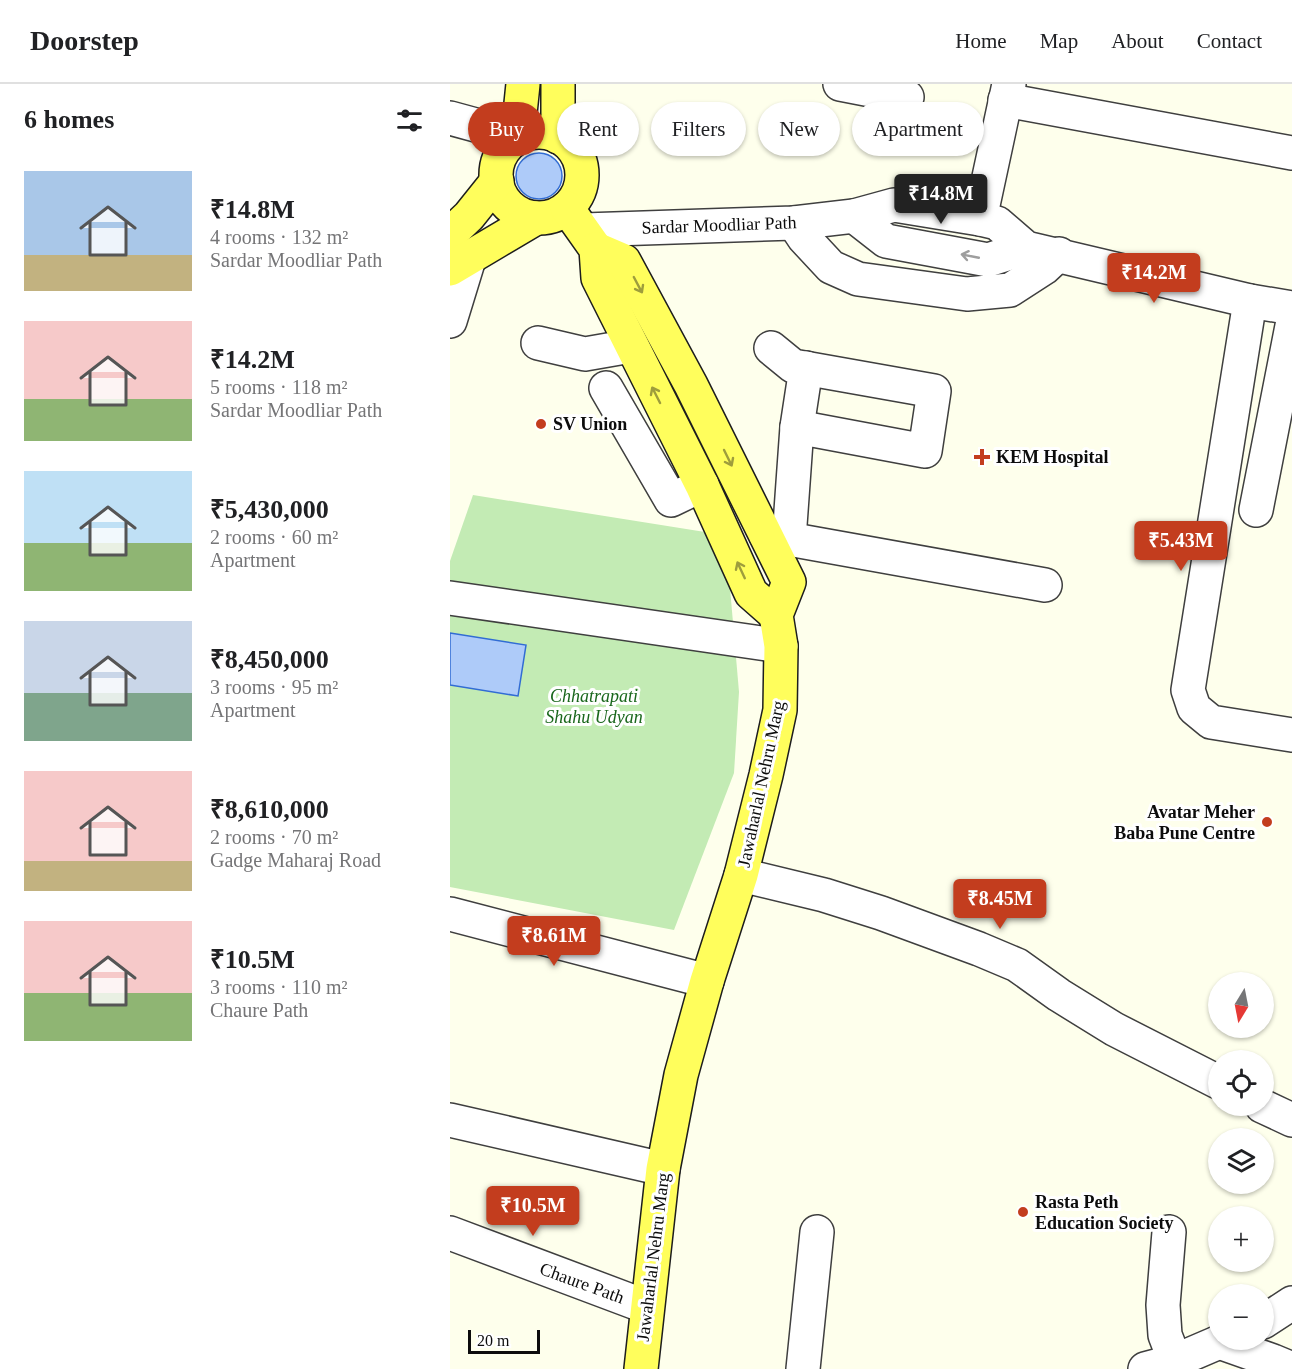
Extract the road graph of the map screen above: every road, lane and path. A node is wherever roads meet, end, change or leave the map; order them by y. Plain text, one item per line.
1 (523, 84) edge
2 (558, 84) edge
3 (840, 84) edge
4 (1007, 92) edge
5 (907, 97) dead end
6 (521, 102) edge
7 (558, 102) edge
8 (450, 118) edge
9 (468, 123) edge
10 (1292, 153) edge
11 (501, 156) edge
12 (577, 156) edge
13 (497, 181) junction
14 (854, 216) junction
15 (536, 218) junction
16 (980, 219) junction
17 (794, 223) junction
18 (582, 229) junction
19 (1026, 248) junction
20 (1059, 255) junction
21 (455, 281) edge
22 (1250, 301) junction
23 (1292, 308) edge
24 (1292, 326) edge
25 (538, 343) dead end
26 (629, 346) junction
27 (771, 348) dead end
28 (806, 368) junction
29 (606, 388) dead end
30 (797, 427) junction
31 (702, 485) junction
32 (1256, 510) dead end
33 (777, 537) junction
34 (1045, 585) dead end
35 (450, 598) edge
36 (778, 631) junction
37 (1292, 735) edge
38 (741, 875) junction
39 (450, 914) edge
40 (688, 976) junction
41 (1208, 1077) edge
42 (1274, 1112) edge
43 (450, 1120) edge
44 (1292, 1120) edge
45 (663, 1169) junction
46 (817, 1232) dead end
47 (1169, 1232) dead end
48 (450, 1233) edge
49 (1292, 1303) edge
50 (647, 1307) junction
51 (1274, 1315) edge
52 (1208, 1346) edge
53 (1242, 1350) edge
54 (1160, 1365) edge
55 (1279, 1366) edge
56 (641, 1369) edge
57 (803, 1369) edge

1 - 6 main road
2 - 7 main road
3 - 5 street
4 - 10 street
4 - 16 street
8 - 9 street
11 - 13 main road
12 - 18 main road
13 - 15 main road
13 - 21 main road
14 - 16 street, Sardar Moodliar Path
14 - 17 street, Sardar Moodliar Path
19 -> 14 street, Sardar Moodliar Path
15 - 18 main road
15 - 21 main road
16 - 19 street, Sardar Moodliar Path
17 - 18 street, Sardar Moodliar Path
17 - 20 street
18 - 26 main road
18 -> 33 main road, Jawaharlal Nehru Marg
19 - 20 street, Sardar Moodliar Path
20 - 22 street, Sardar Moodliar Path
22 - 23 street, Sardar Moodliar Path
22 - 37 street
24 - 32 street
25 - 26 street
31 -> 26 main road
27 - 28 street
28 - 30 street
28 - 30 street
29 - 31 street
30 - 33 street
36 -> 31 main road
33 - 34 street
33 - 36 main road, Jawaharlal Nehru Marg
35 - 36 street
36 - 38 main road, Jawaharlal Nehru Marg
38 - 40 main road, Jawaharlal Nehru Marg
38 - 41 street
39 - 40 street
40 - 45 main road, Jawaharlal Nehru Marg
42 - 44 street
43 - 45 street
45 - 50 main road, Jawaharlal Nehru Marg
46 - 57 street
47 - 54 street
48 - 50 street, Chaure Path
49 - 51 street
50 - 56 main road, Jawaharlal Nehru Marg
52 - 54 street
53 - 55 street

